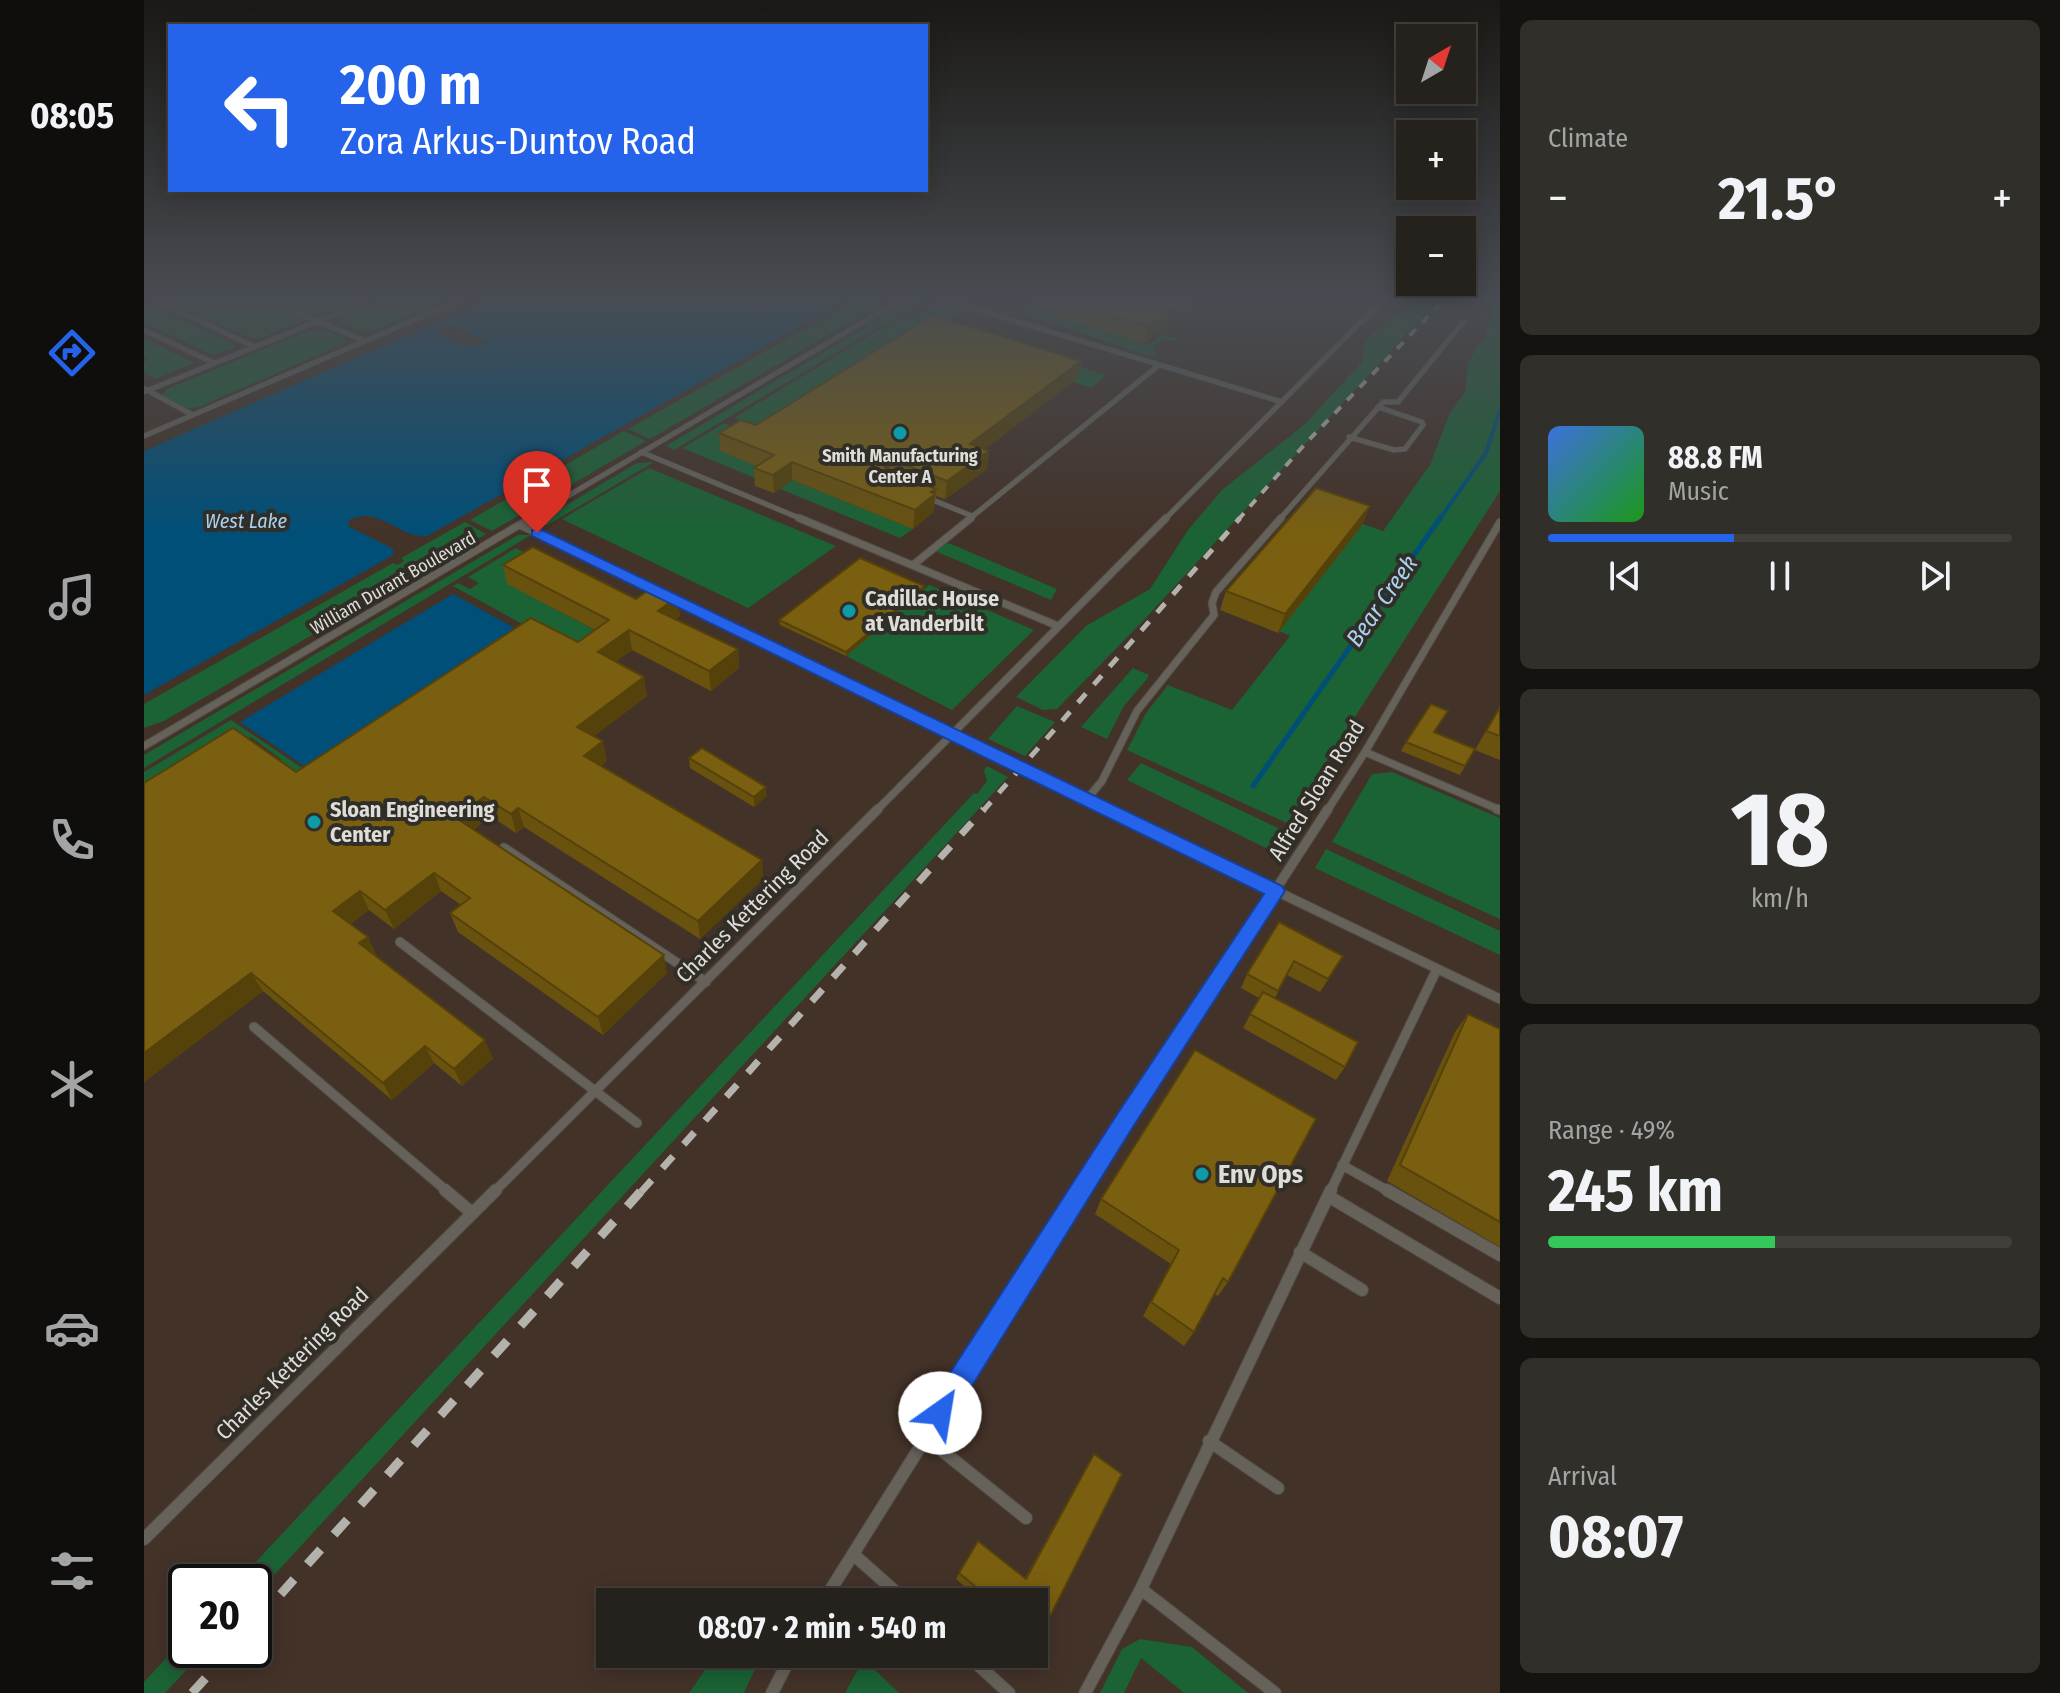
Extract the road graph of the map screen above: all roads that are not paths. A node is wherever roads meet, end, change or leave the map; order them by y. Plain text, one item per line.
1 (178, 377) edge
2 (281, 377) edge
3 (769, 377) edge
4 (1144, 377) edge
5 (1199, 377) edge
6 (1307, 377) edge
7 (1418, 377) edge
8 (145, 390) edge
9 (1282, 402) junction
10 (1378, 407) junction
11 (193, 415) junction
12 (144, 436) edge
13 (1349, 437) junction
14 (641, 452) junction
15 (915, 493) edge
16 (972, 516) junction
17 (1500, 522) edge
18 (520, 525) junction
19 (913, 565) junction
20 (1058, 626) junction
21 (948, 735) junction
22 (144, 746) edge
23 (1365, 752) junction
24 (1087, 799) junction
25 (1500, 810) edge
26 (504, 848) edge
27 (1276, 891) junction
28 (400, 942) dead end
29 (1437, 969) junction
30 (706, 982) junction
31 (1500, 999) edge
32 (254, 1027) dead end
33 (596, 1091) junction
34 (637, 1123) dead end
35 (1342, 1165) junction
36 (1328, 1196) junction
37 (472, 1213) junction
38 (1300, 1252) junction
39 (1500, 1255) edge
40 (1362, 1290) dead end
41 (1500, 1298) edge
42 (925, 1437) junction
43 (1209, 1441) junction
44 (1278, 1488) dead end
45 (1026, 1518) dead end
46 (144, 1539) edge
47 (853, 1554) junction
48 (832, 1588) edge
49 (891, 1588) edge
50 (1141, 1589) junction
51 (785, 1668) edge
52 (981, 1668) edge
53 (772, 1693) edge
54 (1009, 1693) edge
55 (1085, 1693) edge
56 (1275, 1693) edge

1 - 8 lane
2 - 11 lane
3 - 14 lane, William Durant Boulevard
4 - 16 lane
5 - 9 lane
6 - 9 lane, Charles Kettering Road
7 - 10 lane
8 - 11 lane
9 - 20 lane, Charles Kettering Road
10 - 13 lane
10 - 13 lane
11 - 12 lane
13 - 24 lane
14 - 18 lane, William Durant Boulevard
14 - 19 lane
15 - 16 lane
16 - 19 lane
17 - 23 lane, Alfred Sloan Road
18 - 21 lane
18 - 22 lane, William Durant Boulevard
19 - 20 lane
20 - 21 lane, Charles Kettering Road
21 - 24 lane
21 - 30 lane, Charles Kettering Road
23 - 25 lane
23 - 27 lane, Alfred Sloan Road
24 - 27 lane
26 - 30 lane
27 - 29 lane
27 - 42 lane, Alfred Sloan Road
28 - 33 lane
29 - 31 lane
29 - 35 lane
30 - 33 lane, Charles Kettering Road
32 - 37 lane
33 - 34 lane
33 - 37 lane, Charles Kettering Road
35 - 36 lane
35 - 39 lane
36 - 38 lane
36 - 41 lane
37 - 46 lane, Charles Kettering Road
38 - 40 lane
38 - 43 lane
42 - 45 lane
42 - 47 lane, Alfred Sloan Road
43 - 44 lane
43 - 50 lane
47 - 48 lane, Alfred Sloan Road
47 - 49 lane
50 - 55 lane
50 - 56 lane
51 - 53 lane
52 - 54 lane

